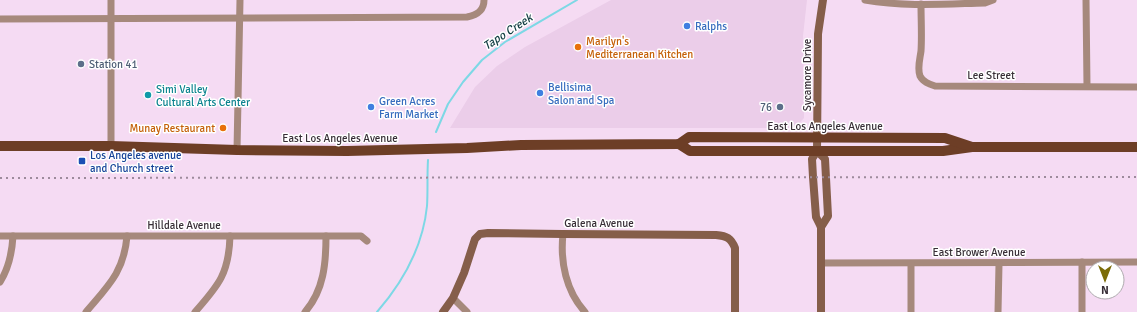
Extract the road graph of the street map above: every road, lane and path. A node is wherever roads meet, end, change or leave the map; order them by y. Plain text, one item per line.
1 (111, 0) edge
2 (240, 0) edge
3 (484, 0) edge
4 (822, 0) edge
5 (865, 0) edge
6 (993, 0) edge
7 (1086, 0) edge
8 (921, 4) junction
9 (240, 18) junction
10 (0, 19) edge
11 (111, 19) junction
12 (1087, 86) junction
13 (1137, 87) edge
14 (817, 138) junction
15 (679, 144) junction
16 (0, 146) edge
17 (111, 146) junction
18 (972, 147) junction
19 (1137, 147) edge
20 (237, 150) junction
21 (817, 151) junction
22 (821, 227) junction
23 (563, 234) junction
24 (0, 236) edge
25 (13, 236) junction
26 (127, 236) junction
27 (230, 236) junction
28 (326, 236) junction
29 (367, 241) dead end
30 (1082, 262) junction
31 (1137, 262) edge
32 (821, 263) junction
33 (911, 264) junction
34 (999, 264) junction
35 (0, 282) edge
36 (453, 298) junction
37 (86, 312) edge
38 (195, 312) edge
39 (305, 312) edge
40 (443, 312) edge
41 (467, 312) edge
42 (585, 312) edge
43 (735, 312) edge
44 (821, 312) edge
45 (911, 312) edge
46 (998, 312) edge
47 (1082, 312) edge

1 - 11 street
2 - 9 street
3 - 9 street
4 - 14 street, Sycamore Drive
5 - 8 street
6 - 8 street
7 - 12 street
8 - 12 street, Lee Street
9 - 11 street
9 - 20 street
10 - 11 street
11 - 17 street
12 - 13 street, Lee Street
14 - 15 main road, East Los Angeles Avenue
14 - 18 main road, East Los Angeles Avenue
14 - 21 street, Sycamore Drive
15 - 20 main road, East Los Angeles Avenue
15 - 21 main road, East Los Angeles Avenue
16 - 17 main road, East Los Angeles Avenue
17 - 20 main road, East Los Angeles Avenue
18 - 19 main road, East Los Angeles Avenue
18 - 21 main road, East Los Angeles Avenue
21 - 22 street, Sycamore Drive
21 - 22 street, Sycamore Drive
22 - 32 street, Sycamore Drive
23 - 36 street, Galena Avenue
23 - 42 street
23 - 43 street, Galena Avenue
24 - 25 street, Hilldale Avenue
25 - 26 street, Hilldale Avenue
25 - 35 street
26 - 27 street, Hilldale Avenue
26 - 37 street
27 - 28 street, Hilldale Avenue
27 - 38 street
28 - 29 street, Hilldale Avenue
28 - 39 street
30 - 31 street, East Brower Avenue
30 - 34 street, East Brower Avenue
30 - 47 street
32 - 33 street, East Brower Avenue
32 - 44 street, Sycamore Drive
33 - 34 street, East Brower Avenue
33 - 45 street
34 - 46 street
36 - 40 street, Galena Avenue
36 - 41 street

